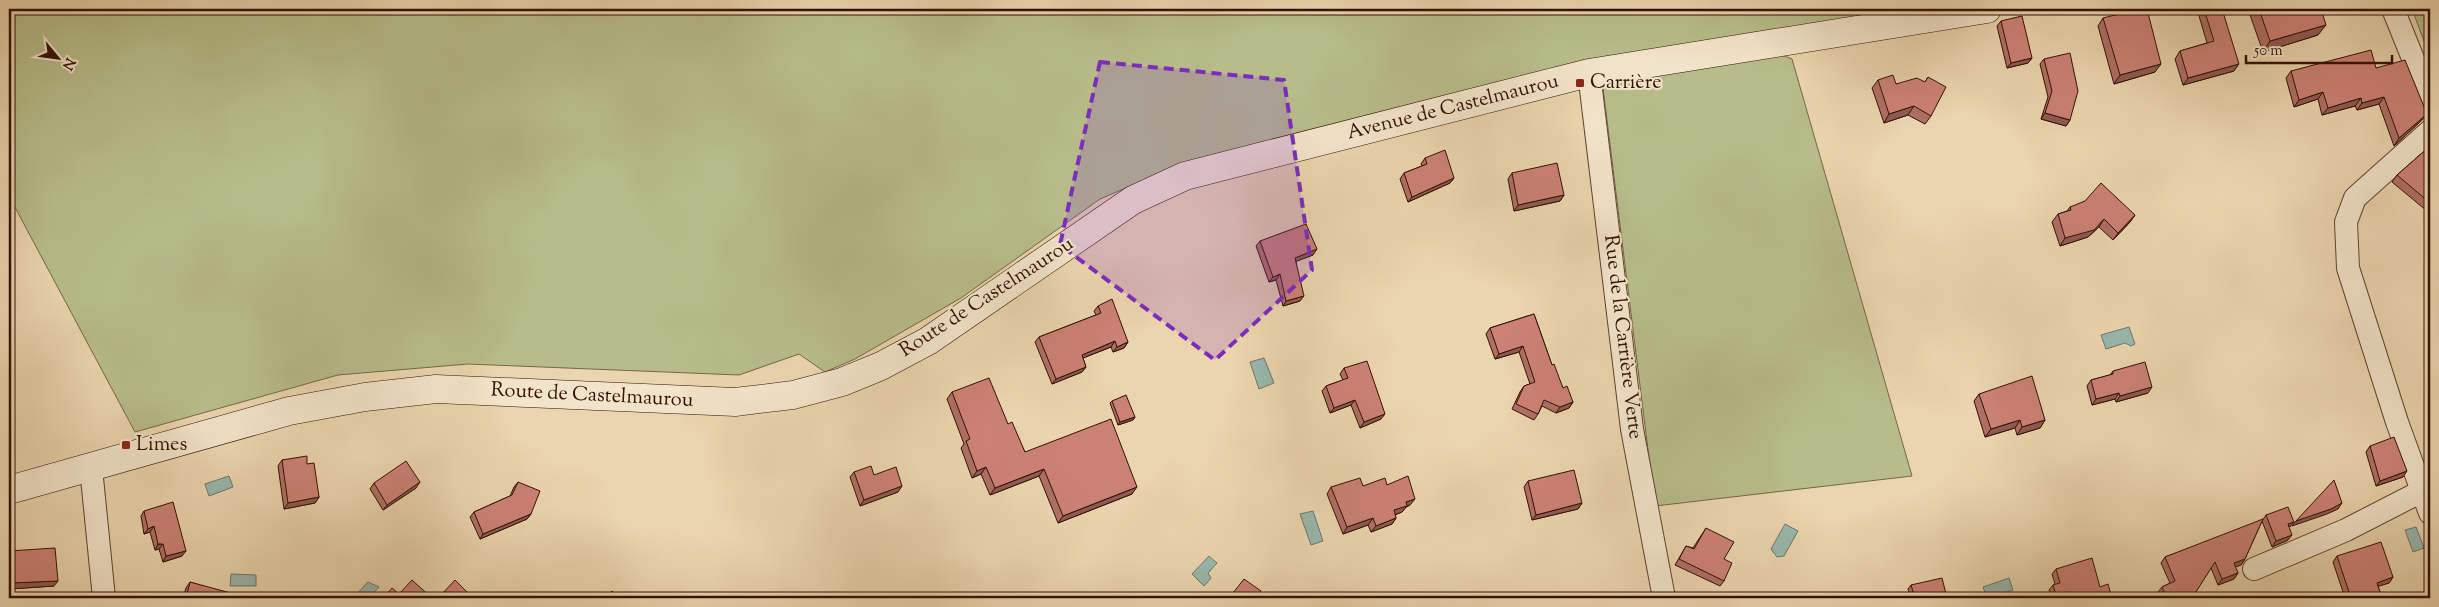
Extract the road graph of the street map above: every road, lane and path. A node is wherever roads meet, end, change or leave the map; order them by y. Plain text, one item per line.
1 (1987, 9) edge
2 (2393, 9) edge
3 (1589, 73) junction
4 (2430, 101) edge
5 (2430, 131) edge
6 (1133, 200) joint
7 (90, 468) junction
8 (9, 490) edge
9 (2422, 492) junction
10 (2430, 513) edge
11 (2254, 569) dead end
12 (104, 598) edge
13 (1664, 598) edge

1 - 3 street, Avenue de Castelmaurou
2 - 4 street
3 - 6 street, Avenue de Castelmaurou
3 - 13 street, Rue de la Carrière Verte
5 - 9 street
6 - 7 street, Route de Castelmaurou
7 - 8 street, Route de Castelmaurou
7 - 12 street
9 - 10 street
9 - 11 street

